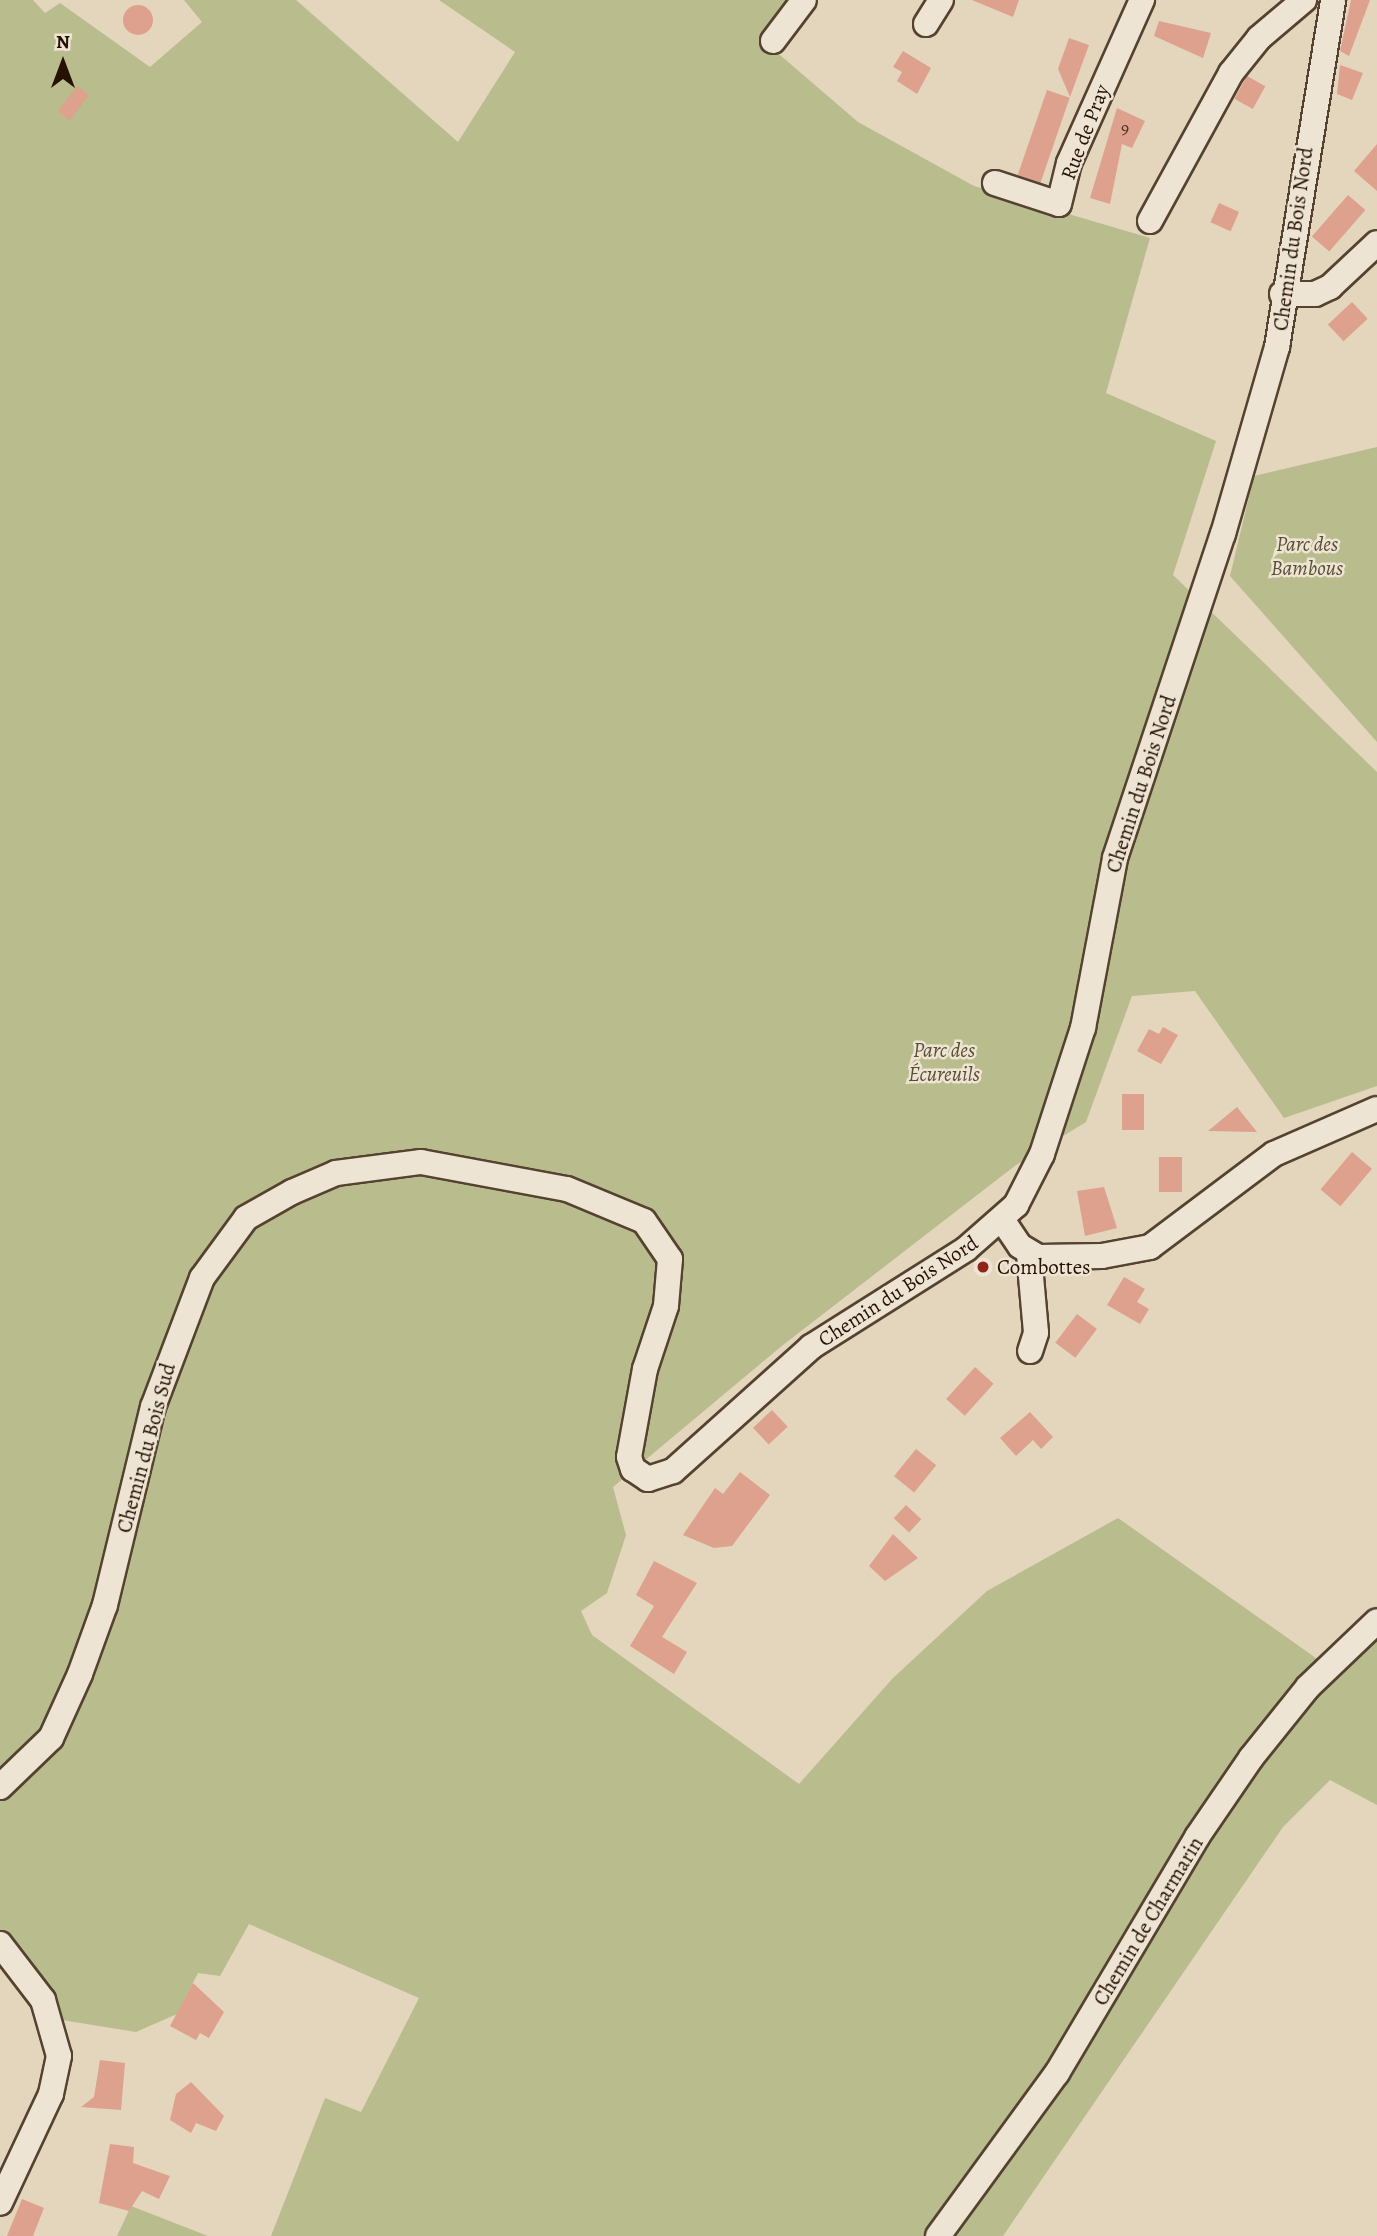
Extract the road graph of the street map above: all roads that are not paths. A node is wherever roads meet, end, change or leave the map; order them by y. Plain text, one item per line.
1 (804, 0) edge
2 (941, 0) edge
3 (1142, 0) edge
4 (1304, 0) edge
5 (1333, 0) edge
6 (926, 24) dead end
7 (773, 41) dead end
8 (995, 183) dead end
9 (1150, 221) dead end
10 (1377, 243) edge
11 (1282, 294) junction
12 (1377, 1110) edge
13 (1003, 1221) junction
14 (1029, 1254) junction
15 (1030, 1351) dead end
16 (629, 1457) joint
17 (1377, 1621) edge
18 (0, 1787) edge
19 (0, 1944) edge
20 (0, 2203) edge
21 (938, 2236) edge

1 - 7 street
2 - 6 street
3 - 8 street, Rue de Pray
4 - 9 street
5 - 11 street, Chemin du Bois Nord
10 - 11 street
11 - 13 street, Chemin du Bois Nord
12 - 14 street
13 - 14 street
13 - 16 street, Chemin du Bois Nord
14 - 15 street
16 - 18 street, Chemin du Bois Sud
17 - 21 street, Chemin de Charmarin
19 - 20 street

